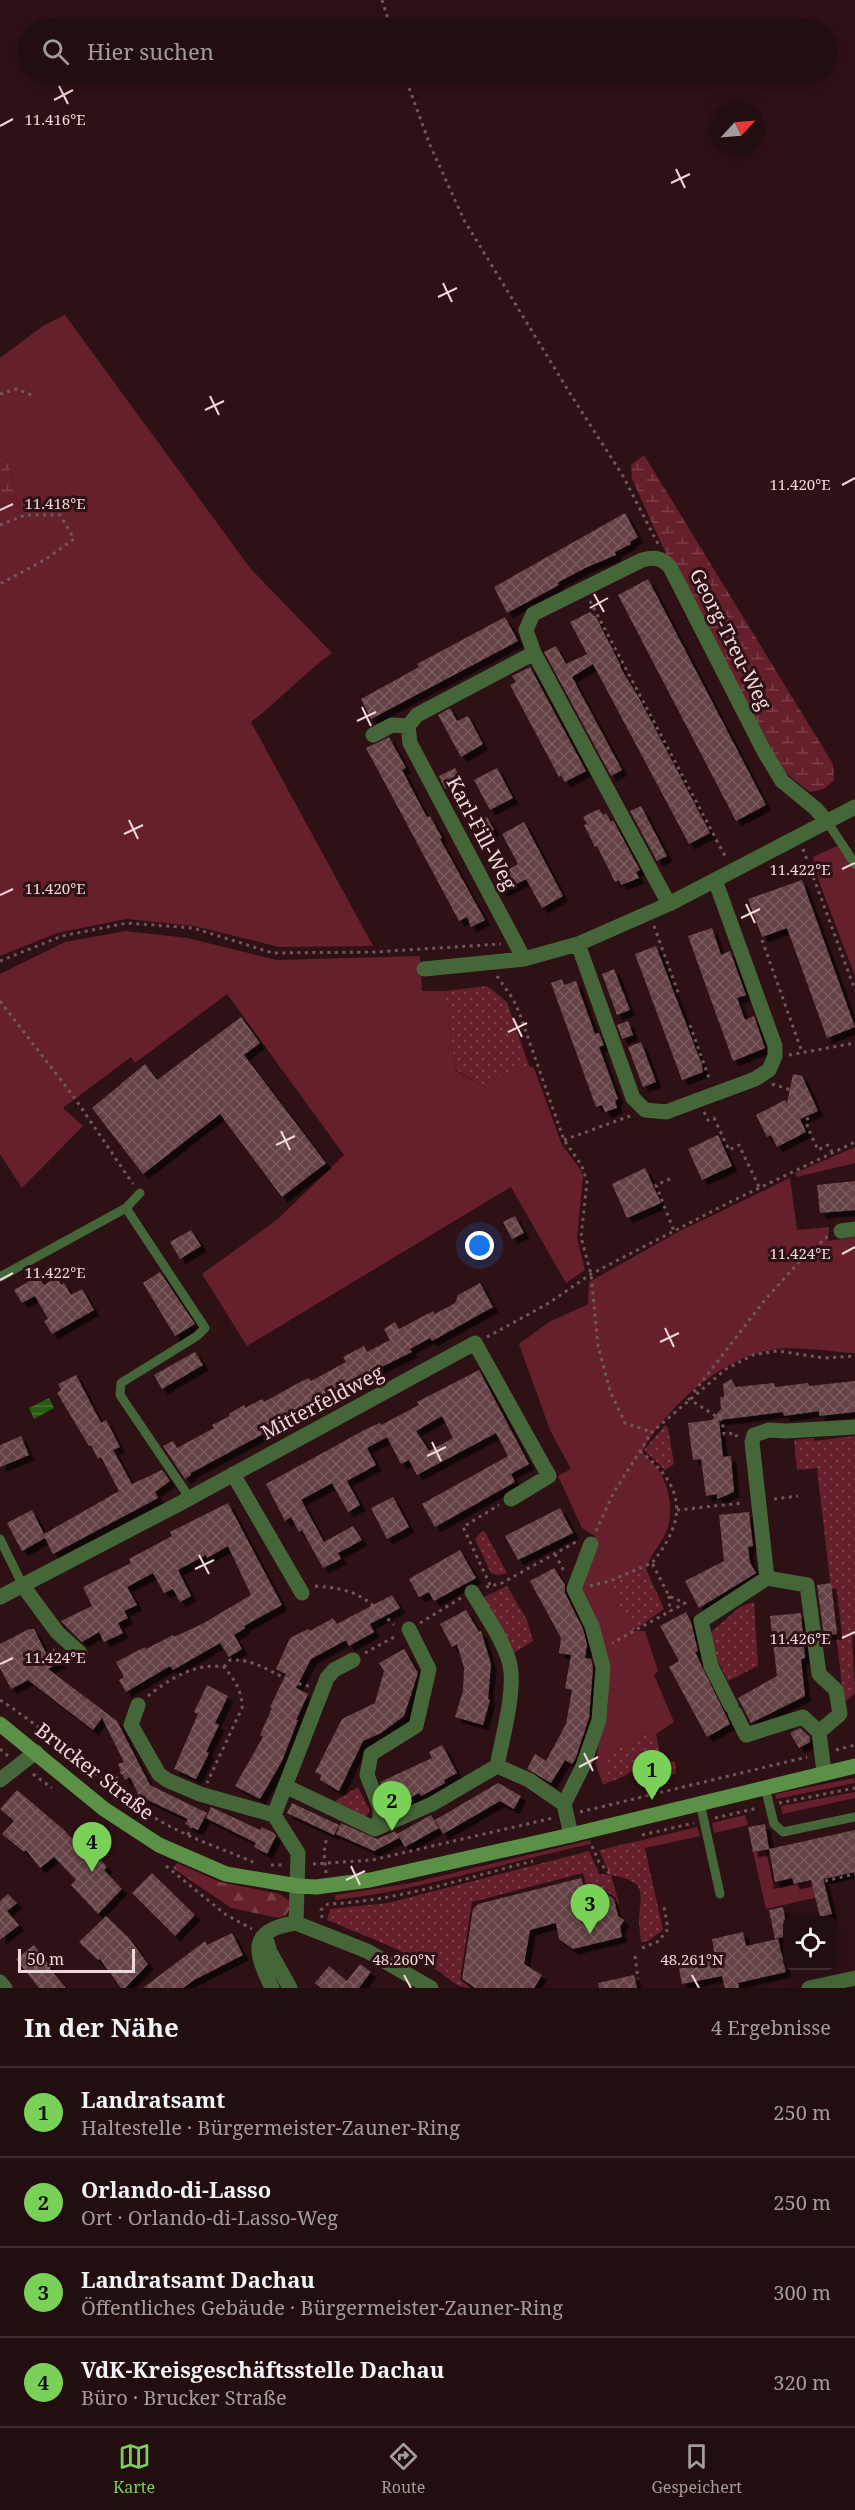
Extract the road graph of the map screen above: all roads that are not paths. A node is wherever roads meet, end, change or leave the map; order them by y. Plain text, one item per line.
1 (534, 653) junction
2 (408, 726) junction
3 (373, 735) dead end
4 (855, 807) edge
5 (828, 823) junction
6 (855, 864) edge
7 (715, 880) junction
8 (669, 904) junction
9 (578, 944) junction
10 (524, 958) junction
11 (424, 969) dead end
12 (140, 1193) road end
13 (126, 1208) junction
14 (0, 1277) edge
15 (855, 1427) edge
16 (234, 1474) junction
17 (189, 1497) junction
18 (511, 1498) road end
19 (0, 1539) edge
20 (591, 1545) road end
21 (767, 1578) junction
22 (23, 1586) junction
23 (305, 1589) road end
24 (472, 1592) road end
25 (0, 1597) edge
26 (406, 1631) road end
27 (80, 1653) dead end
28 (353, 1660) road end
29 (138, 1705) road end
30 (0, 1724) edge
31 (819, 1732) junction
32 (36, 1752) junction
33 (496, 1766) junction
34 (855, 1766) edge
35 (824, 1772) junction
36 (0, 1780) edge
37 (285, 1786) junction
38 (765, 1787) junction
39 (700, 1803) junction
40 (564, 1804) junction
41 (274, 1815) junction
42 (855, 1817) edge
43 (375, 1829) junction
44 (571, 1835) junction
45 (298, 1886) junction
46 (720, 1894) dead end
47 (296, 1923) junction
48 (265, 1935) junction
49 (855, 1978) edge
50 (0, 1982) edge
51 (5, 1988) edge
52 (272, 1988) edge
53 (290, 1988) edge
54 (431, 1988) edge
55 (809, 1988) edge

1 - 2 street
1 - 5 street, Georg-Treu-Weg
1 - 8 street, Georg-Treu-Weg
2 - 3 street
2 - 10 street, Karl-Fill-Weg
4 - 5 street
5 - 6 lane
5 - 7 street
7 - 8 street
7 - 9 street
8 - 9 street
9 - 10 street
10 - 11 street
12 - 13 lane
13 - 14 lane
13 - 17 lane
15 - 21 street
16 - 17 street, Mitterfeldweg
16 - 18 street, Mitterfeldweg
16 - 23 street
17 - 22 street, Mitterfeldweg
19 - 22 lane
20 - 40 street
21 - 31 street
21 - 31 street
22 - 25 street, Mitterfeldweg
22 - 27 street
24 - 33 street
26 - 43 street
28 - 37 street
29 - 41 street
30 - 32 main road, Brucker Straße
31 - 35 street
32 - 36 street
32 - 45 main road, Brucker Straße
33 - 40 street
33 - 43 street
34 - 35 main road, Brucker Straße
35 - 38 main road, Brucker Straße
37 - 41 street
37 - 43 street
38 - 39 main road, Brucker Straße
38 - 42 lane
39 - 44 main road, Brucker Straße
39 - 46 lane
40 - 44 street
41 - 45 street
44 - 45 main road, Brucker Straße
45 - 47 street
47 - 48 street
47 - 54 street
48 - 52 street
48 - 53 street
49 - 55 street
50 - 51 street

